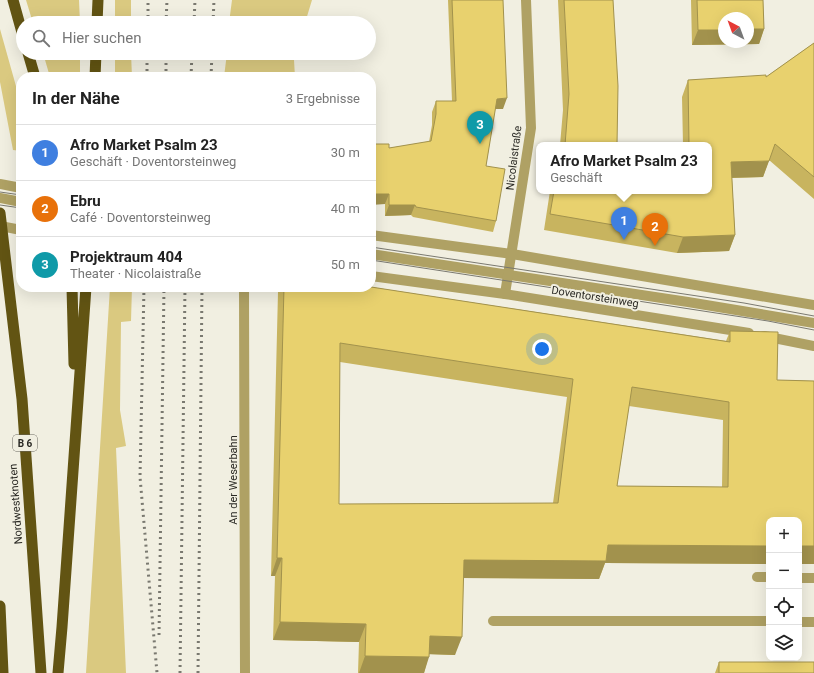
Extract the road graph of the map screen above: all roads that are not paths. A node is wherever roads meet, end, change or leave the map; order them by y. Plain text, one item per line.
1 (12, 0) edge
2 (98, 0) edge
3 (526, 0) edge
4 (17, 16) edge
5 (97, 16) edge
6 (30, 60) edge
7 (96, 60) edge
8 (34, 72) edge
9 (95, 72) edge
10 (0, 184) edge
11 (16, 187) edge
12 (0, 198) edge
13 (16, 201) edge
14 (0, 214) edge
15 (0, 226) edge
16 (16, 229) edge
17 (376, 236) edge
18 (512, 254) junction
19 (376, 255) edge
20 (508, 275) junction
21 (376, 277) edge
22 (72, 292) edge
23 (86, 292) edge
24 (244, 292) edge
25 (505, 294) junction
26 (814, 305) edge
27 (814, 323) edge
28 (814, 346) edge
29 (76, 419) junction
30 (758, 577) dead end
31 (766, 577) edge
32 (802, 578) edge
33 (814, 578) edge
34 (0, 606) edge
35 (493, 621) dead end
36 (766, 621) edge
37 (802, 622) edge
38 (814, 622) edge
39 (3, 673) edge
40 (41, 673) edge
41 (58, 673) edge
42 (245, 673) edge

1 - 4 highway
2 - 5 highway
3 - 18 street, Nicolaistraße
6 - 8 highway
7 - 9 highway
10 - 11 street
12 - 13 street
14 - 40 highway, Nordwestknoten / B 6, bridge
15 - 16 street
17 - 18 street
18 - 20 street, Nicolaistraße
18 - 26 street
19 - 20 street
20 - 25 street, Nicolaistraße
20 - 27 street
21 - 25 street, Doventorsteinweg
22 - 29 highway
23 - 29 highway
24 - 42 street, An der Weserbahn
25 - 28 street, Doventorsteinweg
29 - 41 highway
30 - 31 street
32 - 33 street
34 - 39 highway
35 - 36 street
37 - 38 street

